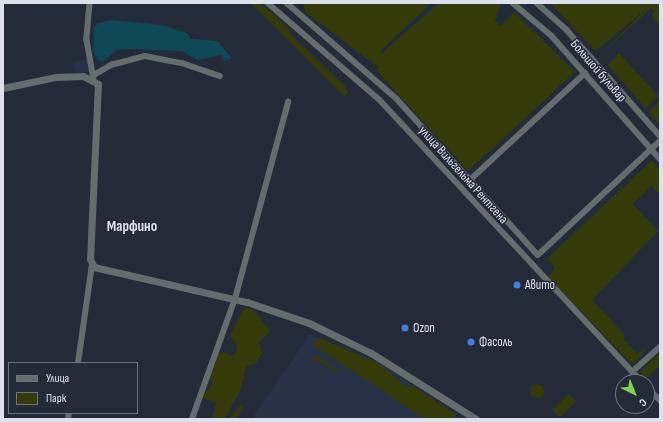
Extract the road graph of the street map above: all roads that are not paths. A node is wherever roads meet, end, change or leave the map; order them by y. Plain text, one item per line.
1 (90, 3) edge
2 (268, 3) edge
3 (287, 3) edge
4 (513, 3) edge
5 (537, 3) edge
6 (585, 73) junction
7 (220, 76) dead end
8 (94, 77) junction
9 (3, 88) edge
10 (288, 102) dead end
11 (660, 136) edge
12 (660, 141) edge
13 (651, 149) junction
14 (660, 159) edge
15 (470, 180) junction
16 (92, 265) junction
17 (235, 299) junction
18 (660, 347) edge
19 (78, 362) edge
20 (632, 372) joint
21 (192, 419) edge
22 (476, 419) edge

1 - 8 street
2 - 20 street, улица Вильгельма Рентгена
3 - 15 street, улица Вильгельма Рентгена
4 - 6 street, Большой бульвар
5 - 11 street, Большой бульвар
6 - 13 street, Большой бульвар
6 - 15 street
7 - 8 street
8 - 9 street
8 - 16 street
10 - 17 street
12 - 13 street
13 - 14 street, Большой бульвар
13 - 15 street, улица Вильгельма Рентгена
16 - 17 street
16 - 19 street
17 - 21 street
17 - 22 street
18 - 20 street

